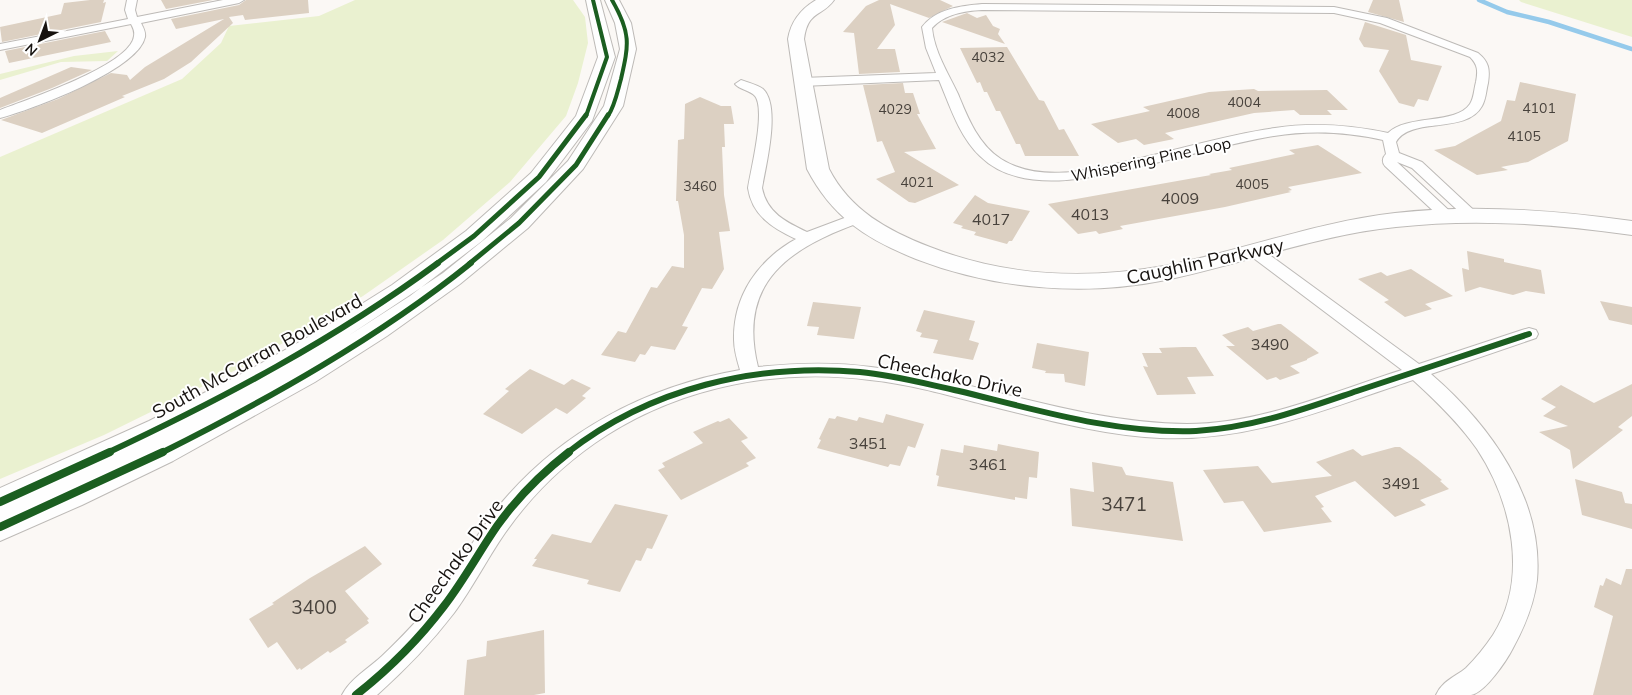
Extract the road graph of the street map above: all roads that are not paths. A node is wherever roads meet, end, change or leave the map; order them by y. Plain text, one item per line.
1 (132, 0) edge
2 (240, 0) edge
3 (593, 0) edge
4 (612, 0) edge
5 (827, 0) edge
6 (134, 20) junction
7 (0, 47) edge
8 (944, 76) junction
9 (802, 82) junction
10 (741, 84) dead end
11 (0, 114) edge
12 (1390, 138) junction
13 (1393, 154) junction
14 (1472, 216) junction
15 (1448, 217) junction
16 (855, 218) junction
17 (1632, 228) edge
18 (808, 239) junction
19 (1254, 251) junction
20 (1529, 334) dead end
21 (1418, 371) junction
22 (750, 374) junction
23 (0, 502) edge
24 (0, 527) edge
25 (356, 695) edge
26 (1450, 695) edge

1 - 6 street
2 - 6 street
3 - 23 main road, South McCarran Boulevard
4 - 24 main road, South McCarran Boulevard
5 - 9 main road, Caughlin Parkway
6 - 7 street
6 - 11 street
8 - 9 street
8 - 12 street, Whispering Pine Loop
8 - 12 street, Whispering Pine Loop
9 - 16 main road, Caughlin Parkway
10 - 18 street
12 - 13 street
13 - 14 street
13 - 15 street
14 - 15 main road, Caughlin Parkway
14 - 17 main road, Caughlin Parkway
15 - 19 main road, Caughlin Parkway
16 - 18 street
16 - 19 main road, Caughlin Parkway
18 - 22 street
19 - 21 street
20 - 21 street
21 - 22 street, Cheechako Drive
21 - 26 street
22 - 25 street, Cheechako Drive

